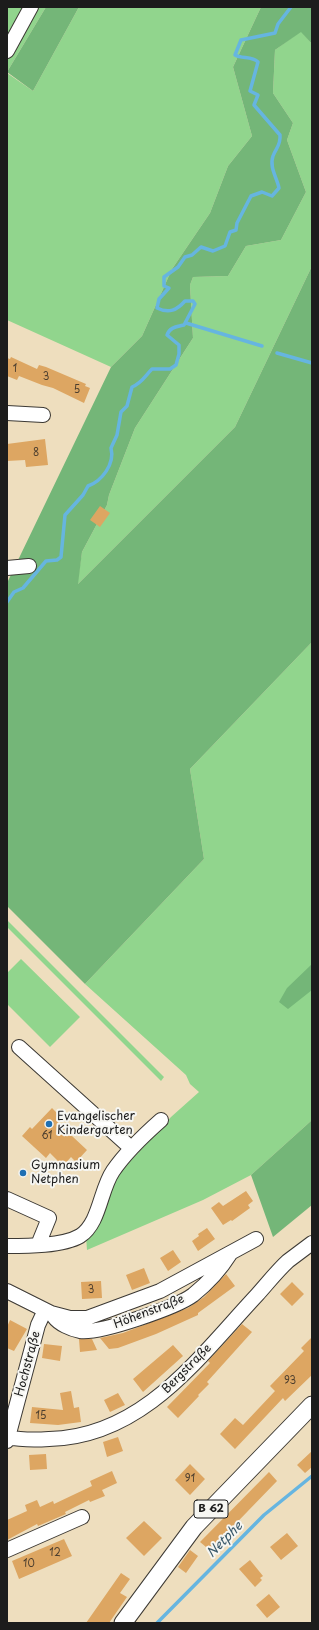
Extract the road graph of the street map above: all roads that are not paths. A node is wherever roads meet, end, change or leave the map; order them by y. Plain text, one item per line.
1 (31, 7) edge
2 (7, 51) edge
3 (7, 413) edge
4 (43, 415) dead end
5 (29, 566) dead end
6 (7, 568) edge
7 (19, 1047) dead end
8 (161, 1120) dead end
9 (131, 1148) junction
10 (7, 1199) edge
11 (256, 1239) dead end
12 (312, 1243) edge
13 (38, 1245) junction
14 (7, 1246) edge
15 (7, 1291) edge
16 (48, 1312) junction
17 (312, 1405) edge
18 (7, 1438) edge
19 (82, 1518) dead end
20 (7, 1550) edge
21 (123, 1623) edge

1 - 2 street
3 - 4 street
5 - 6 street
7 - 9 street
8 - 9 street
9 - 13 street
10 - 13 street
11 - 16 street, Höhenstraße
12 - 18 street, Bergstraße
13 - 14 street
15 - 16 street, Höhenstraße
16 - 18 street, Hochstraße
17 - 21 main road, B 62
19 - 20 street

